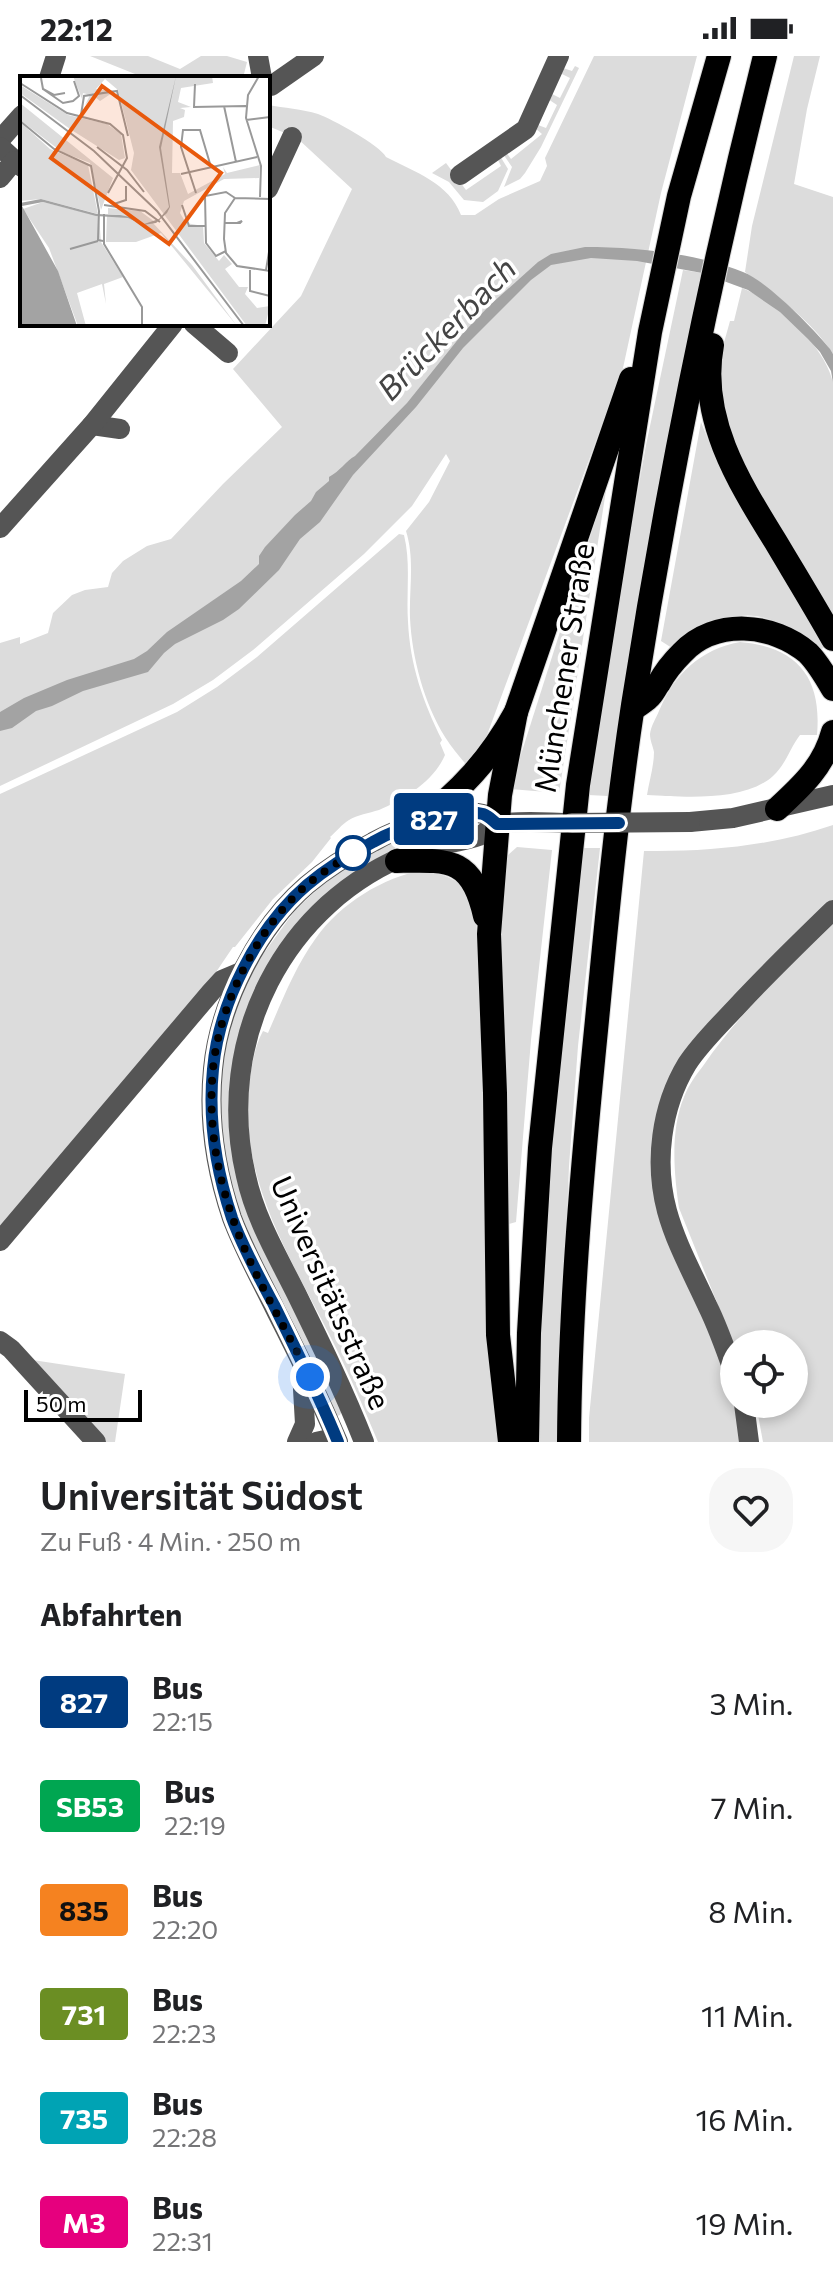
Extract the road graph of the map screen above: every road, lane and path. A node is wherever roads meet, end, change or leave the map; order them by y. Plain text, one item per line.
1 (56, 56) edge
2 (258, 56) edge
3 (314, 56) edge
4 (559, 56) edge
5 (719, 56) edge
6 (765, 56) edge
7 (50, 76) edge
8 (262, 76) edge
9 (270, 86) edge
10 (20, 117) edge
11 (292, 137) dead end
12 (0, 140) edge
13 (12, 158) edge
14 (460, 175) dead end
15 (0, 178) edge
16 (270, 185) edge
17 (712, 316) junction
18 (171, 326) edge
19 (196, 326) edge
20 (650, 332) junction
21 (228, 353) dead end
22 (92, 425) junction
23 (120, 429) dead end
24 (22, 505) junction
25 (41, 514) dead end
26 (0, 528) edge
27 (833, 639) edge
28 (833, 689) edge
29 (633, 709) junction
30 (516, 712) junction
31 (833, 732) edge
32 (833, 795) edge
33 (777, 809) junction
34 (418, 823) junction
35 (497, 824) junction
36 (397, 861) junction
37 (833, 910) edge
38 (489, 934) junction
39 (241, 972) junction
40 (0, 1241) edge
41 (720, 1337) edge
42 (0, 1341) edge
43 (301, 1360) junction
44 (347, 1400) junction
45 (746, 1418) edge
46 (96, 1442) edge
47 (297, 1442) edge
48 (316, 1442) edge
49 (337, 1442) edge
50 (364, 1442) edge
51 (510, 1442) edge
52 (527, 1442) edge
53 (569, 1442) edge
54 (749, 1442) edge

1 - 7 street
2 - 8 street
3 - 9 street
4 - 14 street
5 - 20 highway, Münchener Straße
6 - 17 highway
10 - 12 street
11 - 16 street
13 - 15 street
17 - 27 highway
17 - 29 highway
18 - 22 street
19 - 21 street
20 - 30 highway
20 - 52 highway, Münchener Straße
22 - 23 street
22 - 24 street
24 - 25 street
24 - 26 street
28 - 29 highway
29 - 53 highway
30 - 34 highway
30 - 35 highway
31 - 33 highway
32 - 33 street, Universitätsstraße
33 - 35 street, Universitätsstraße, bridge
34 - 35 street, Universitätsstraße
34 - 39 street, Universitätsstraße
35 - 36 street, Universitätsstraße
35 - 38 highway
36 - 38 highway
36 - 44 street, Universitätsstraße
37 - 41 street
38 - 51 highway
39 - 40 street
39 - 43 street, Universitätsstraße
42 - 46 street
43 - 47 street
43 - 49 street, Universitätsstraße
44 - 49 street
44 - 50 street, Universitätsstraße
45 - 54 street
48 - 49 street

